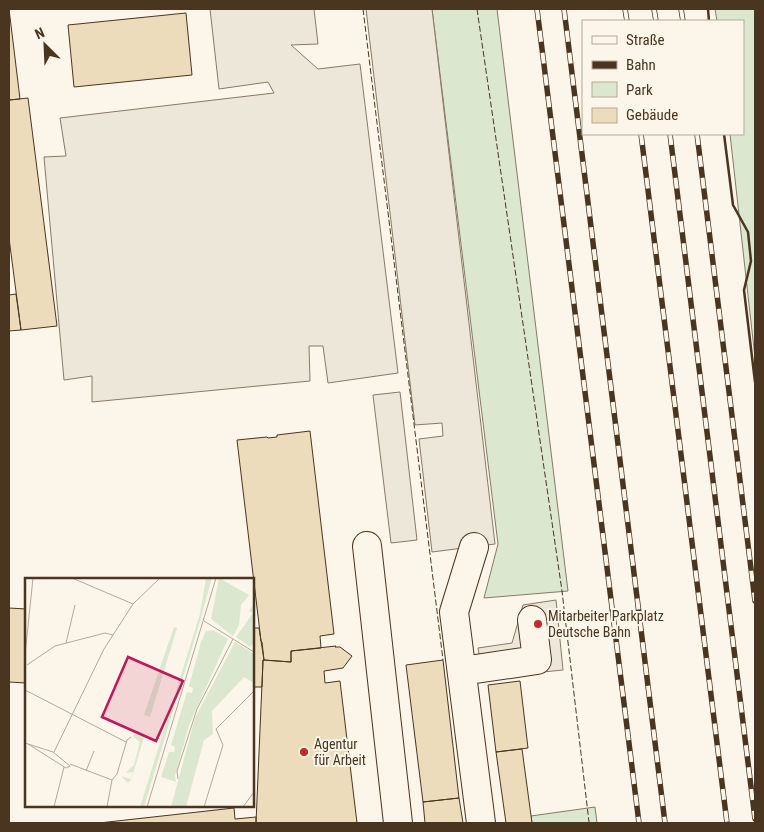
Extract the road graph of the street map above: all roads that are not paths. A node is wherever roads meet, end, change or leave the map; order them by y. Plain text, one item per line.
1 (367, 546) dead end
2 (474, 547) dead end
3 (532, 620) dead end
4 (462, 671) junction
5 (398, 823) edge
6 (481, 823) edge

1 - 5 lane
2 - 4 lane
3 - 4 lane
4 - 6 lane

